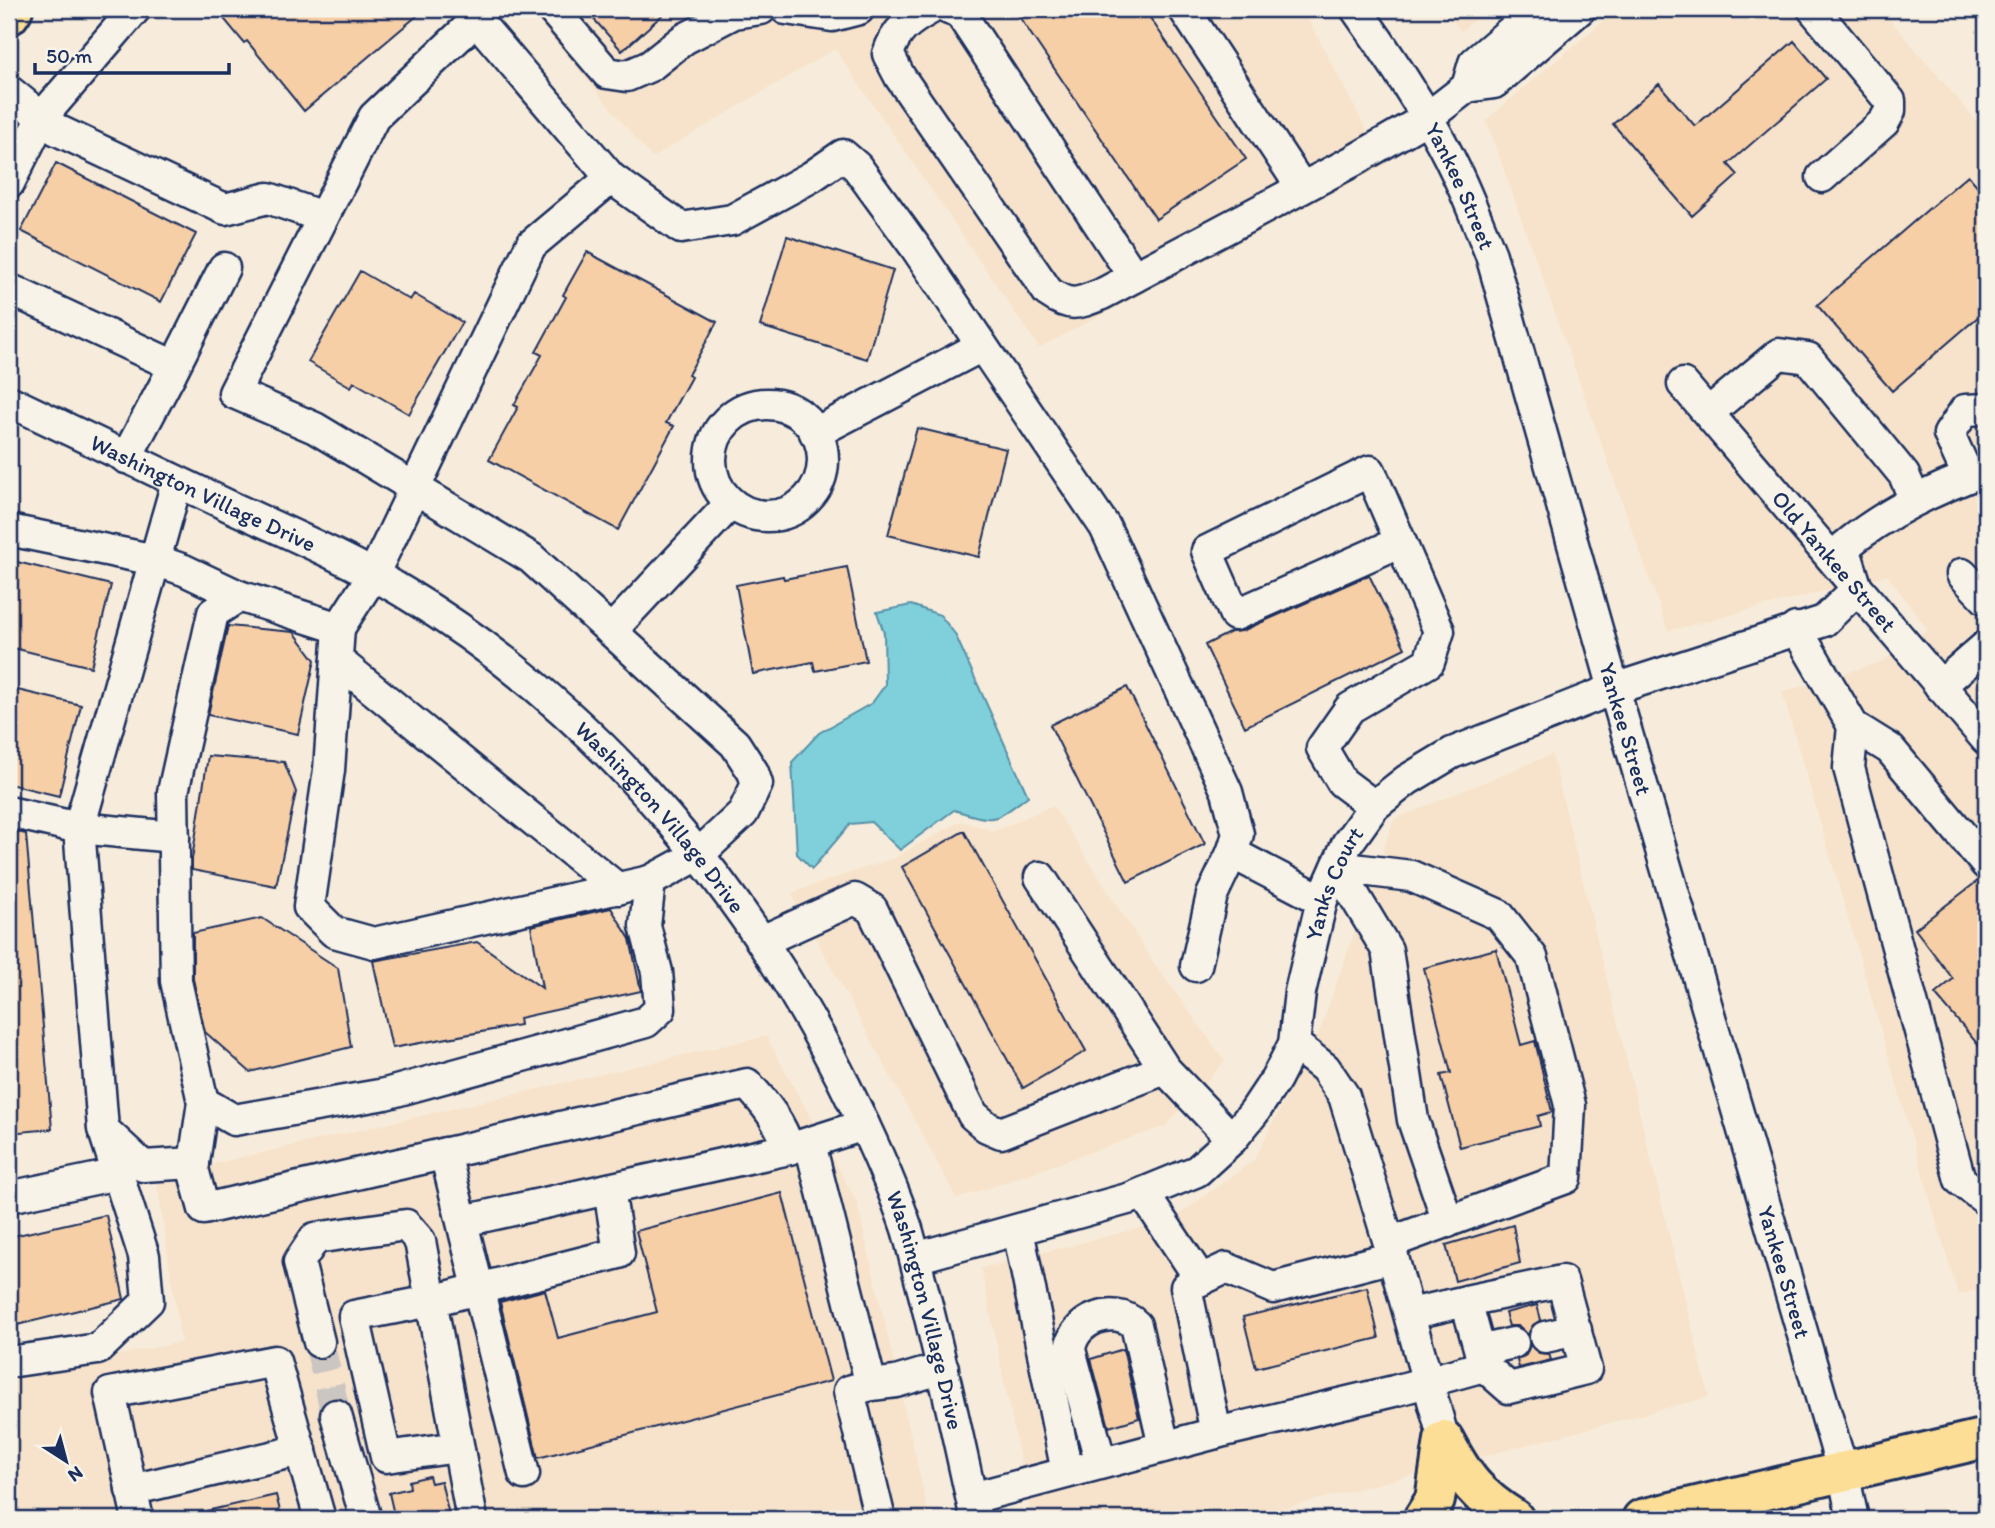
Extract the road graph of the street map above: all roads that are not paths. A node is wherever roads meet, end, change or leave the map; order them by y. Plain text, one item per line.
1 (13, 9) edge
2 (135, 9) edge
3 (552, 9) edge
4 (761, 9) edge
5 (786, 9) edge
6 (859, 9) edge
7 (930, 9) edge
8 (949, 9) edge
9 (1184, 9) edge
10 (1356, 9) edge
11 (1537, 9) edge
12 (1580, 9) edge
13 (1813, 9) edge
14 (471, 14) edge
15 (9, 15) edge
16 (1467, 86) junction
17 (9, 91) edge
18 (42, 117) junction
19 (1427, 118) junction
20 (1822, 177) dead end
21 (611, 178) junction
22 (9, 183) edge
23 (1303, 188) junction
24 (323, 217) junction
25 (224, 268) dead end
26 (1135, 277) junction
27 (9, 289) edge
28 (982, 346) junction
29 (170, 375) junction
30 (1683, 384) dead end
31 (9, 401) edge
32 (1986, 409) edge
33 (1708, 412) junction
34 (815, 433) junction
35 (126, 458) junction
36 (1977, 473) edge
37 (177, 482) junction
38 (416, 488) junction
39 (1915, 500) junction
40 (730, 504) junction
41 (9, 530) edge
42 (1400, 542) junction
43 (155, 560) junction
44 (1962, 573) dead end
45 (373, 575) junction
46 (1857, 589) junction
47 (239, 596) junction
48 (1986, 599) edge
49 (339, 628) junction
50 (1796, 628) junction
51 (611, 631) junction
52 (1986, 646) edge
53 (337, 660) junction
54 (1940, 686) junction
55 (1614, 689) junction
56 (1853, 726) junction
57 (1986, 739) edge
58 (1374, 806) junction
59 (9, 812) edge
60 (79, 828) junction
61 (174, 837) junction
62 (1232, 853) junction
63 (698, 855) junction
64 (1986, 864) edge
65 (1336, 867) junction
66 (1040, 877) dead end
67 (650, 881) junction
68 (618, 889) junction
69 (1322, 900) junction
70 (762, 941) junction
71 (1196, 966) dead end
72 (1294, 1044) junction
73 (1166, 1069) junction
74 (203, 1102) junction
75 (864, 1125) junction
76 (103, 1129) junction
77 (1232, 1139) junction
78 (799, 1147) junction
79 (445, 1153) junction
80 (194, 1163) junction
81 (118, 1174) junction
82 (609, 1189) junction
83 (1143, 1193) junction
84 (9, 1197) edge
85 (1986, 1200) edge
86 (463, 1221) junction
87 (1448, 1222) junction
88 (1018, 1230) junction
89 (1391, 1250) junction
90 (915, 1258) junction
91 (1201, 1280) junction
92 (477, 1288) junction
93 (431, 1301) junction
94 (1466, 1301) junction
95 (1410, 1314) junction
96 (1576, 1330) junction
97 (1545, 1337) dead end
98 (319, 1342) tunnel mouth
99 (1513, 1343) dead end
100 (98, 1349) junction
101 (1482, 1359) junction
102 (9, 1362) edge
103 (943, 1368) junction
104 (1427, 1381) junction
105 (871, 1385) junction
106 (110, 1393) junction
107 (336, 1415) tunnel mouth
108 (1216, 1433) junction
109 (1986, 1438) edge
110 (1444, 1440) junction
111 (1164, 1446) junction
112 (458, 1447) junction
113 (301, 1450) junction
114 (1101, 1463) junction
115 (1068, 1472) junction
116 (1843, 1472) junction
117 (524, 1474) dead end
118 (131, 1490) junction
119 (318, 1508) edge
120 (974, 1508) edge
121 (138, 1519) edge
122 (366, 1519) edge
123 (472, 1519) edge
124 (880, 1519) edge
125 (1423, 1519) edge
126 (1514, 1519) edge
127 (1642, 1519) edge
128 (1853, 1519) edge

1 - 15 main road
2 - 18 street
3 - 4 street
5 - 6 street
7 - 26 street
8 - 26 street
9 - 23 street
10 - 19 street, Yankee Street
11 - 16 street
12 - 16 street
13 - 20 street
14 - 21 street
14 - 24 street
16 - 19 street
17 - 18 street
18 - 22 street
18 - 24 street
19 - 23 street
19 - 55 street, Yankee Street
21 - 28 street
21 - 38 street
23 - 26 street
24 - 38 street
25 - 29 street
27 - 29 street
28 - 34 street
28 - 62 street
29 - 35 street
30 - 33 street, Old Yankee Street
31 - 35 street, Washington Village Drive
32 - 36 street
33 - 39 street
33 - 46 street, Old Yankee Street
34 - 40 street
34 - 40 street
35 - 37 street, Washington Village Drive
36 - 39 street
37 - 43 street
37 - 45 street, Washington Village Drive
38 - 45 street
38 - 51 street
39 - 46 street
40 - 51 street
41 - 43 street
42 - 42 street
42 - 58 street
43 - 47 street
43 - 60 street
44 - 48 street
45 - 49 street
45 - 63 street, Washington Village Drive
46 - 50 street, Yanks Court
46 - 54 street, Old Yankee Street
47 - 49 street
47 - 61 street
49 - 53 street
50 - 55 street, Yanks Court
50 - 56 street
51 - 63 street
52 - 54 street
53 - 68 street
53 - 68 street
54 - 57 street, Old Yankee Street
55 - 58 street, Yanks Court
55 - 116 street, Yankee Street
56 - 64 street
56 - 85 street
58 - 65 street, Yanks Court
59 - 60 street
60 - 61 street
60 - 76 street
61 - 74 street
62 - 69 street
62 - 71 street
63 - 67 street
63 - 70 street, Washington Village Drive
65 - 69 street, Yanks Court
65 - 87 street
65 - 87 street
66 - 73 street
67 - 68 street
67 - 74 street
69 - 72 street, Yanks Court
70 - 73 street
70 - 75 street, Washington Village Drive
72 - 77 street, Yanks Court
72 - 89 street
73 - 77 street
74 - 80 street
75 - 78 street
75 - 90 street, Washington Village Drive
76 - 80 street
76 - 81 street
77 - 83 street, Yanks Court
78 - 79 street
78 - 82 street
78 - 105 street
79 - 80 street
79 - 86 street
81 - 84 street
81 - 100 street
82 - 86 street
82 - 92 street
83 - 88 street, Yanks Court
83 - 91 street
86 - 92 street
87 - 89 street
88 - 90 street, Yanks Court
88 - 115 street
89 - 91 street
89 - 95 street
90 - 103 street, Washington Village Drive
91 - 108 street
92 - 93 street
92 - 117 street
93 - 98 street
93 - 112 street
93 - 112 street
94 - 95 street
94 - 96 street
94 - 101 street
95 - 104 street
96 - 97 street
96 - 101 street
99 - 101 street
100 - 102 street
100 - 106 street
101 - 104 street
103 - 105 street
103 - 120 street, Washington Village Drive
104 - 108 street
104 - 110 street
105 - 124 street
106 - 113 street
106 - 118 street
107 - 122 street
108 - 111 street
109 - 116 main road
110 - 125 main road
110 - 126 main road
111 - 114 street
111 - 114 street
112 - 123 street
113 - 118 street
113 - 119 street
114 - 115 street
115 - 120 street
116 - 127 main road
116 - 128 street, Yankee Street
118 - 121 street

